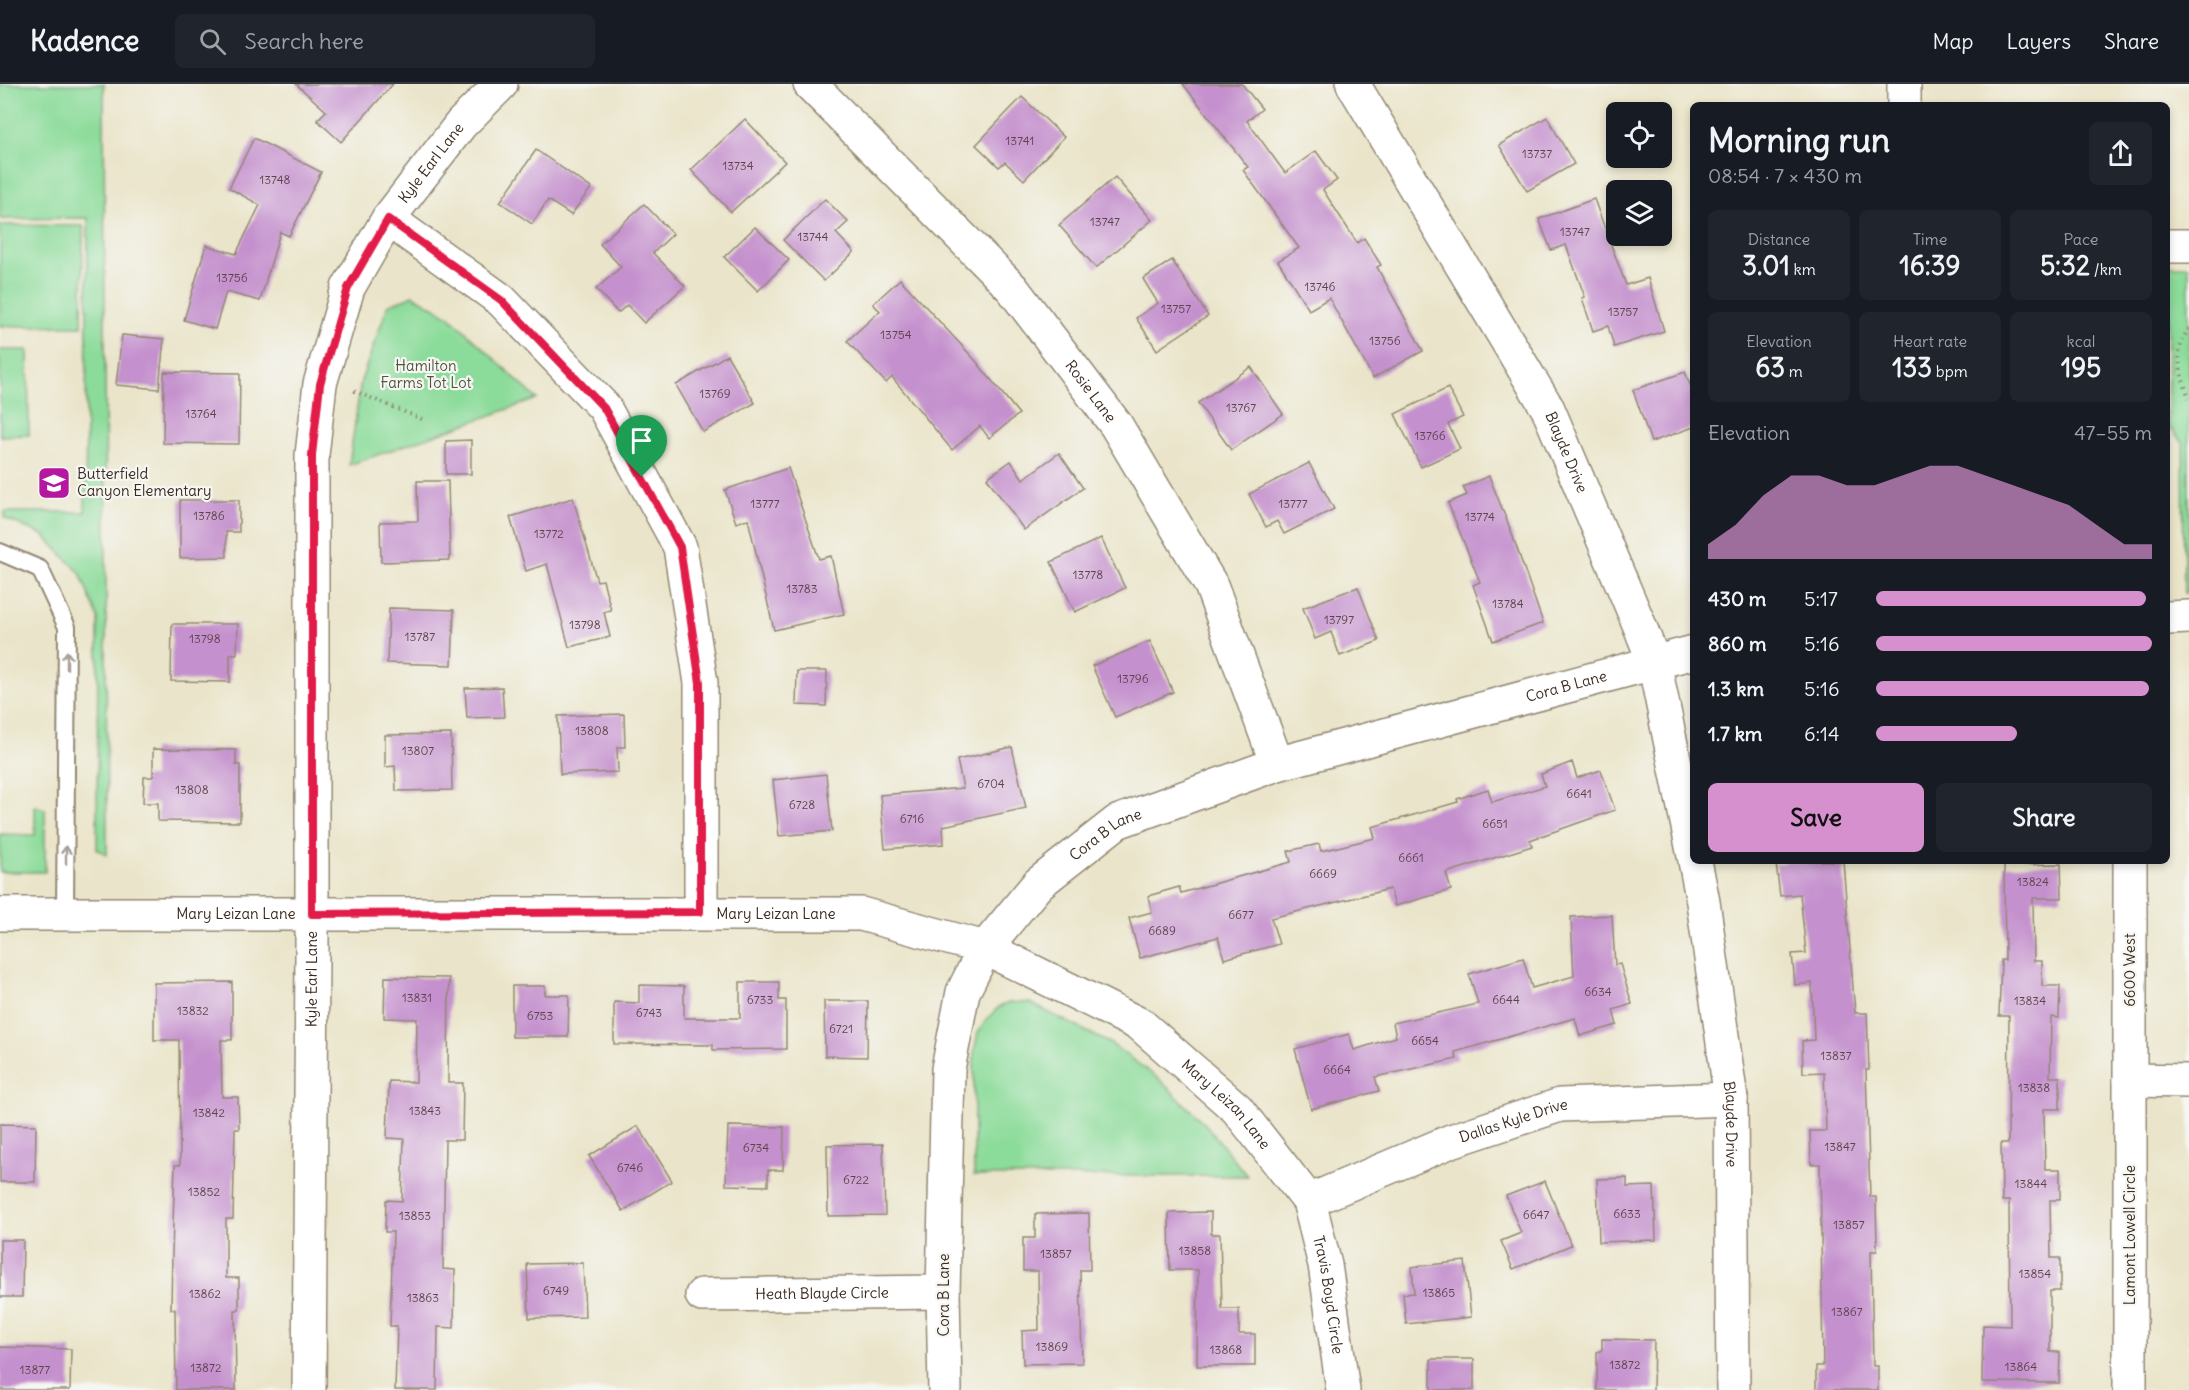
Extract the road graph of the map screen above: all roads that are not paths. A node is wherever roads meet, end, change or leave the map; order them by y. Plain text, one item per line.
1 (501, 84) edge
2 (810, 84) edge
3 (1353, 84) edge
4 (1904, 84) edge
5 (1904, 102) edge
6 (388, 219) junction
7 (2170, 246) edge
8 (2189, 246) edge
9 (0, 552) edge
10 (2189, 617) edge
11 (2170, 618) edge
12 (1690, 653) edge
13 (1654, 662) junction
14 (1277, 764) junction
15 (1690, 837) edge
16 (1696, 864) edge
17 (2130, 864) edge
18 (700, 912) junction
19 (0, 914) edge
20 (65, 914) junction
21 (312, 914) junction
22 (985, 948) junction
23 (2130, 1080) junction
24 (2189, 1081) edge
25 (1731, 1099) junction
26 (1309, 1201) junction
27 (944, 1292) junction
28 (702, 1295) dead end
29 (309, 1390) edge
30 (945, 1390) edge
31 (1343, 1390) edge
32 (1733, 1390) edge
33 (2130, 1390) edge

1 - 6 street, Kyle Earl Lane
2 - 14 street, Rosie Lane
3 - 13 street, Blayde Drive
4 - 5 street
6 - 18 street
6 - 21 street, Kyle Earl Lane
7 - 8 street
20 -> 9 lane
10 - 11 street
12 - 13 street, Cora B Lane
13 - 14 street, Cora B Lane
13 - 15 street, Blayde Drive
14 - 22 street, Cora B Lane
16 - 25 street, Blayde Drive
17 - 23 street, 6600 West
18 - 21 street, Mary Leizan Lane
18 - 22 street, Mary Leizan Lane
19 - 20 street, Mary Leizan Lane
20 - 21 street, Mary Leizan Lane
21 - 29 street, Kyle Earl Lane
22 - 26 street, Mary Leizan Lane
22 - 27 street, Cora B Lane
23 - 24 street
23 - 33 street, Lamont Lowell Circle
25 - 26 street, Dallas Kyle Drive
25 - 32 street, Blayde Drive
26 - 31 street, Travis Boyd Circle
27 - 28 street, Heath Blayde Circle
27 - 30 street, Cora B Lane

